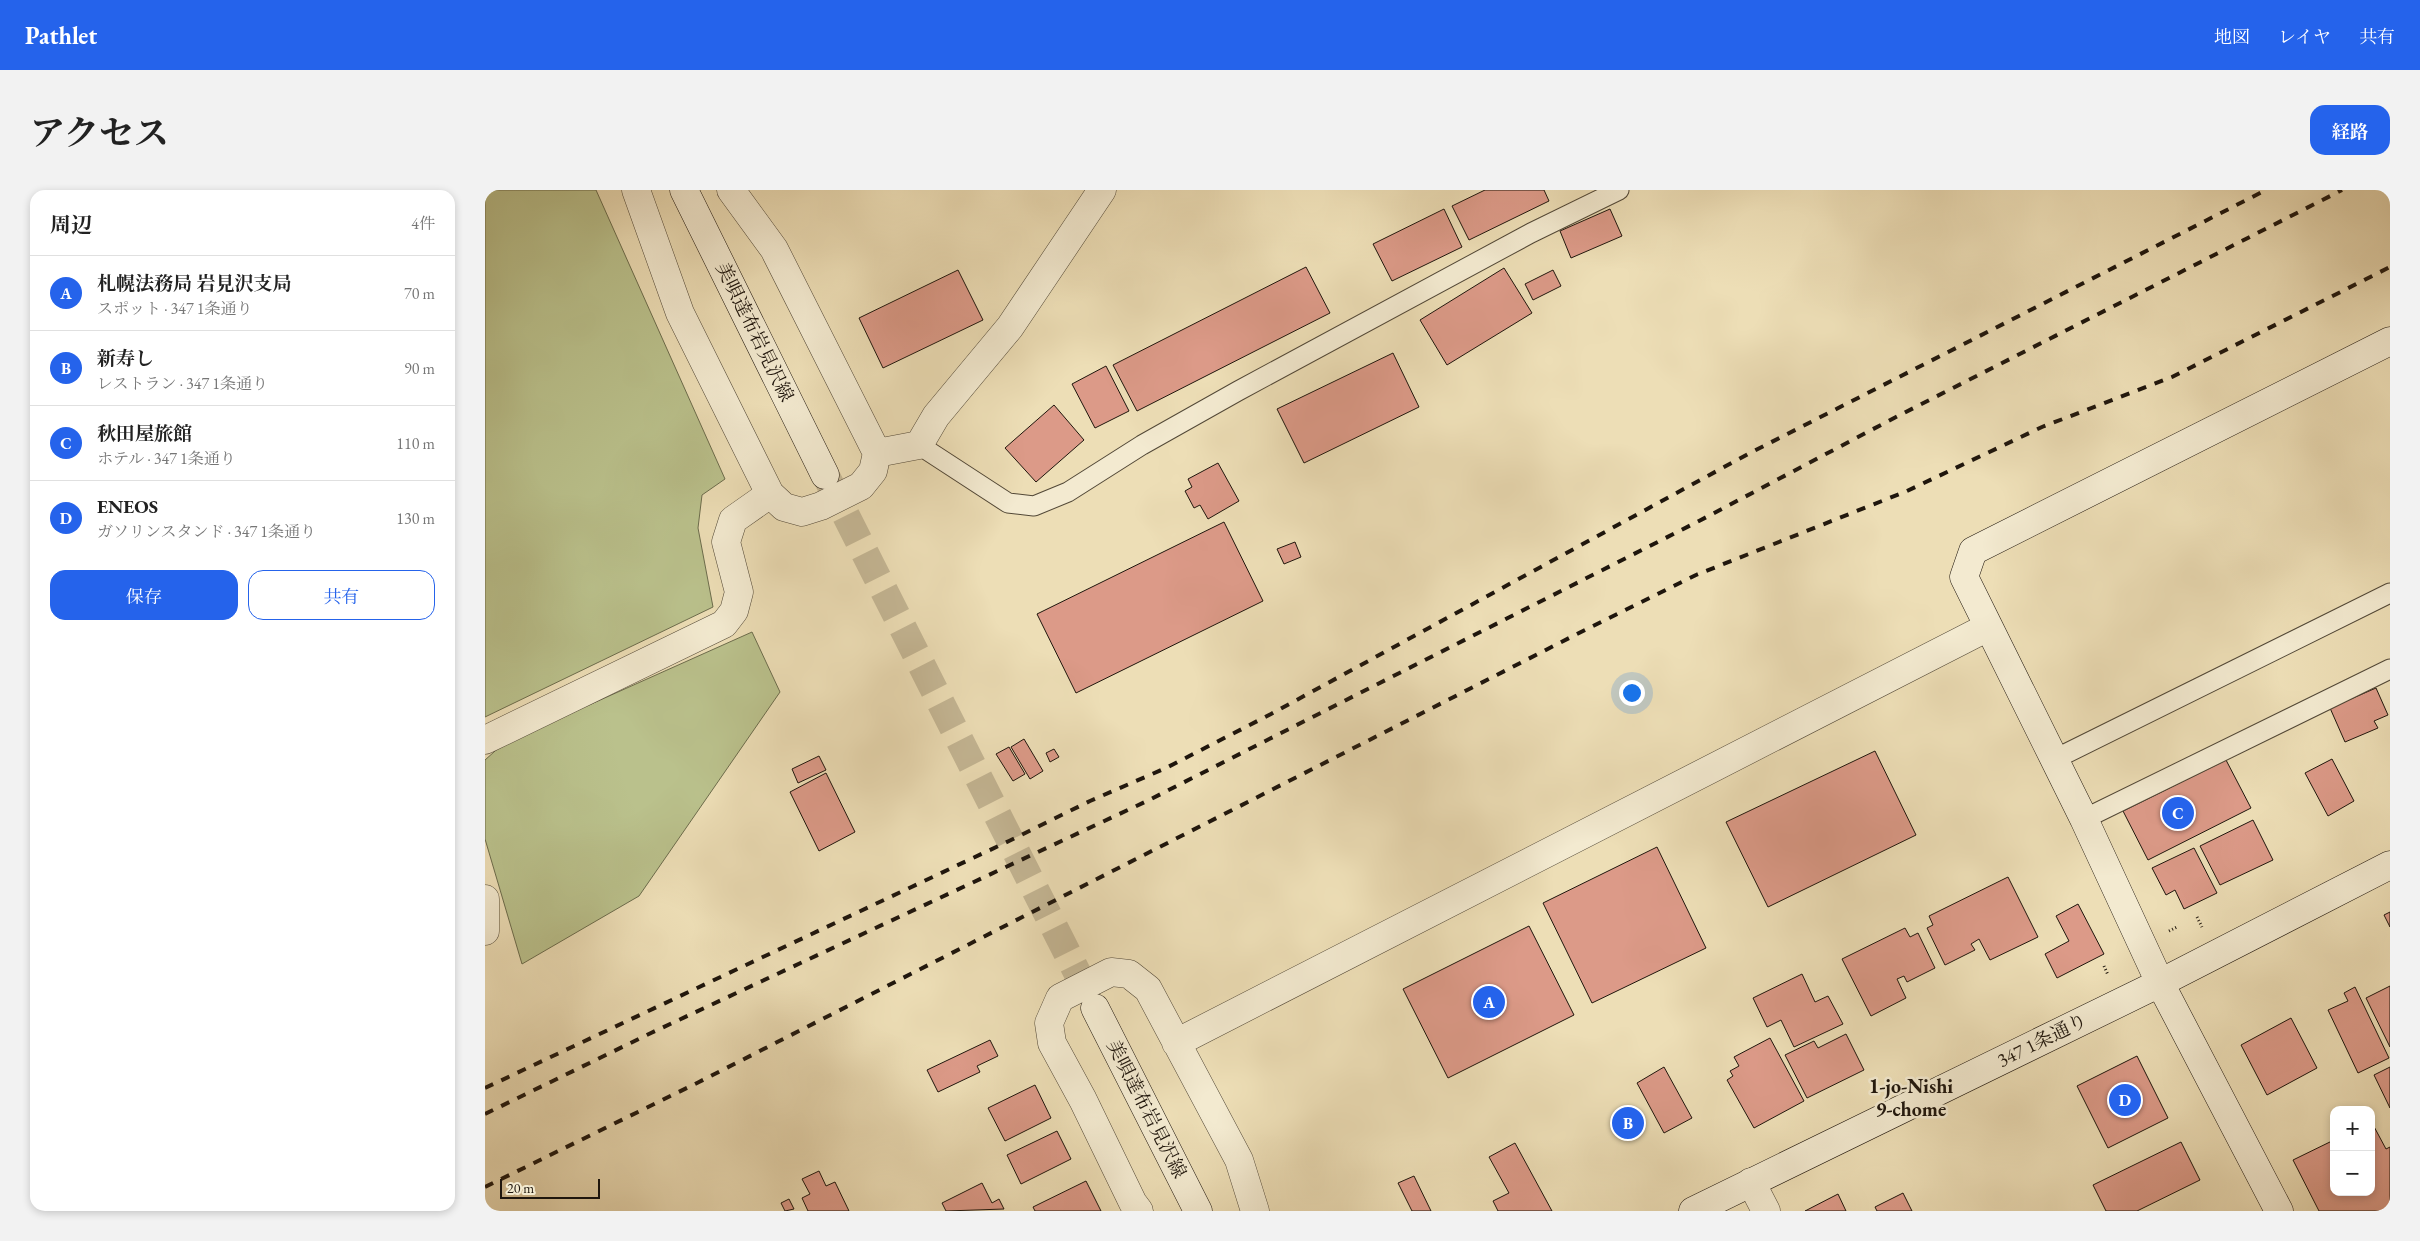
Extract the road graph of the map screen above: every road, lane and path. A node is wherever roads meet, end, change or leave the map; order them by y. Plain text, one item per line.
1 (636, 190) edge
2 (685, 190) edge
3 (731, 190) edge
4 (1102, 190) edge
5 (1619, 190) edge
6 (2390, 341) edge
7 (919, 445) junction
8 (877, 453) junction
9 (825, 475) tunnel mouth
10 (770, 494) junction
11 (2390, 593) edge
12 (1988, 627) junction
13 (2390, 669) edge
14 (485, 740) edge
15 (2055, 759) junction
16 (2084, 818) junction
17 (2390, 865) edge
18 (485, 899) edge
19 (485, 931) edge
20 (2160, 983) junction
21 (1095, 1008) tunnel mouth
22 (1176, 1043) junction
23 (1751, 1182) junction
24 (1139, 1211) edge
25 (1198, 1211) edge
26 (1255, 1211) edge
27 (1693, 1211) edge
28 (1766, 1211) edge
29 (2279, 1211) edge

1 - 10 street
2 - 9 street, 美唄達布岩見沢線
3 - 8 street
4 - 7 street
5 - 7 lane
6 - 12 street
7 - 8 street
8 - 10 street
10 - 14 street
11 - 15 lane
12 - 15 street
12 - 22 street
13 - 16 lane
15 - 16 street
16 - 20 street
17 - 20 street, 347 1条通り
18 - 19 street
20 - 23 street, 347 1条通り
20 - 29 street
21 - 25 street, 美唄達布岩見沢線
22 - 24 street
22 - 26 street
23 - 27 street, 347 1条通り
23 - 28 street

